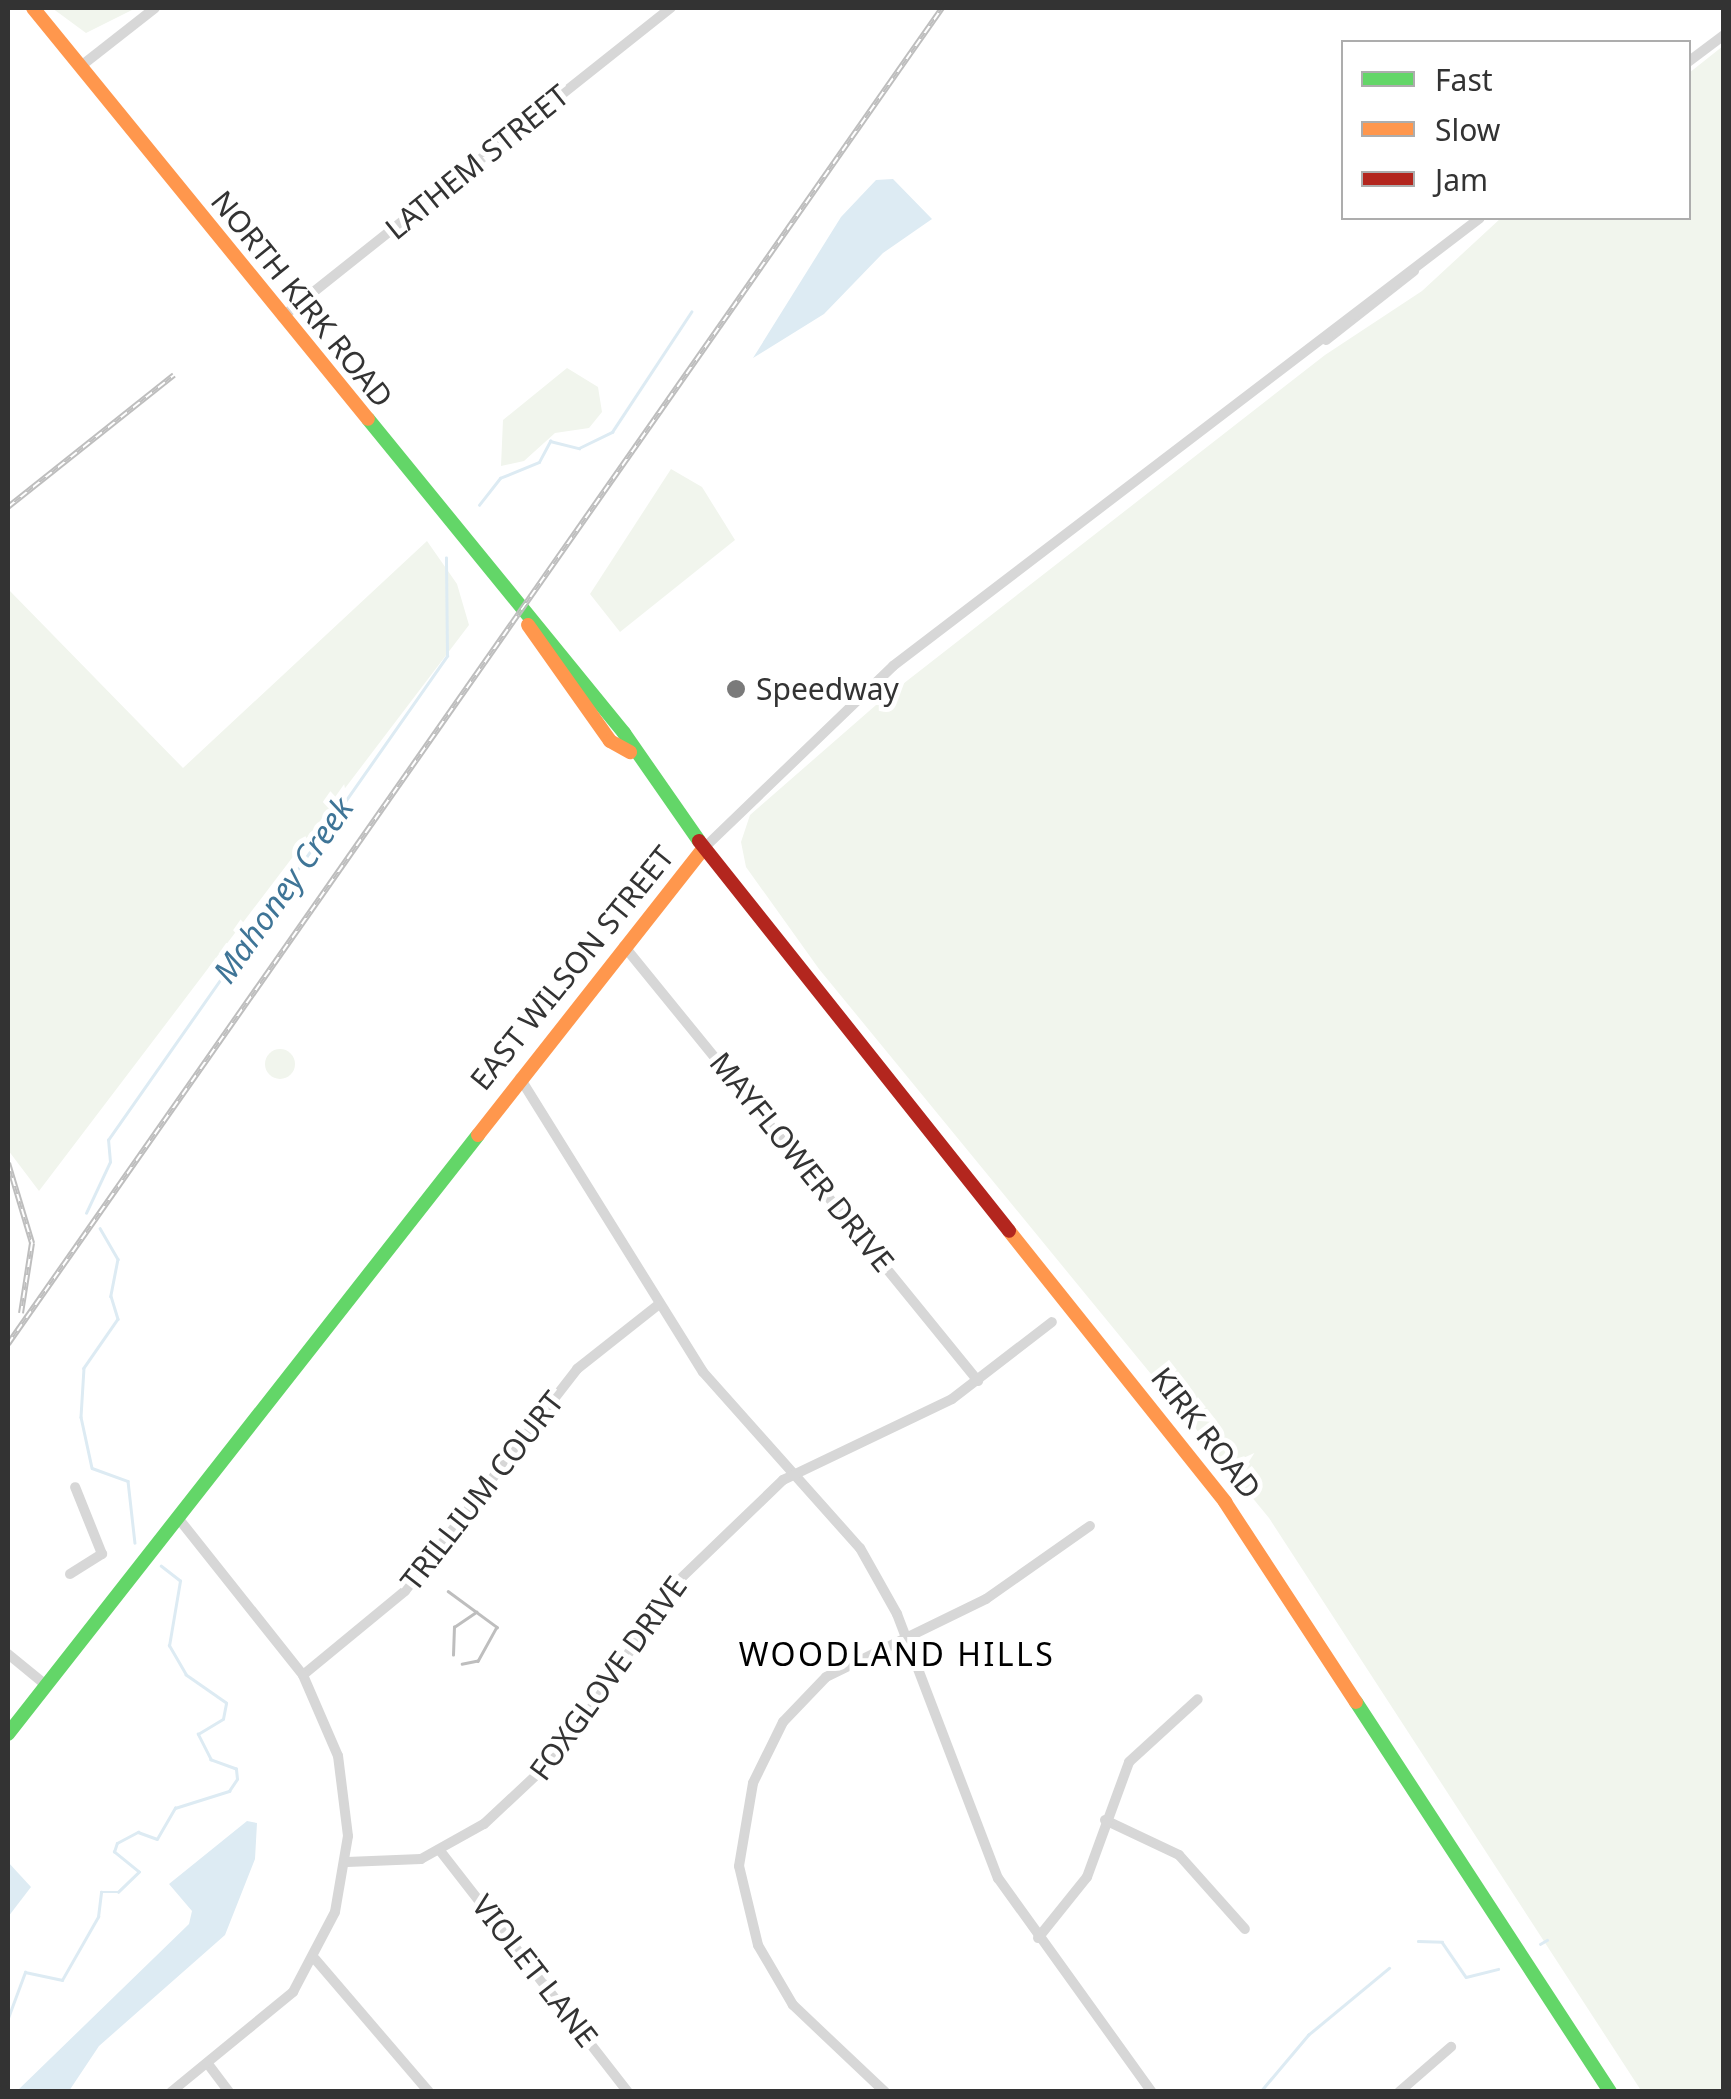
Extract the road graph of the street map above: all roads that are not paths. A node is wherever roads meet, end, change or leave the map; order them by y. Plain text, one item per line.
1 (33, 8) edge
2 (155, 8) edge
3 (672, 8) edge
4 (1724, 35) edge
5 (1691, 60) edge
6 (81, 66) junction
7 (1477, 220) edge
8 (282, 317) junction
9 (704, 848) junction
10 (623, 945) junction
11 (519, 1077) junction
12 (658, 1305) junction
13 (1052, 1322) dead end
14 (978, 1380) junction
15 (793, 1472) junction
16 (75, 1487) dead end
17 (179, 1519) junction
18 (1090, 1526) dead end
19 (70, 1574) dead end
20 (906, 1636) junction
21 (8, 1654) edge
22 (302, 1675) junction
23 (46, 1686) junction
24 (1198, 1699) dead end
25 (8, 1734) edge
26 (1105, 1820) junction
27 (440, 1852) junction
28 (346, 1862) junction
29 (1246, 1930) dead end
30 (1038, 1938) junction
31 (315, 1960) junction
32 (1452, 2047) dead end
33 (208, 2064) junction
34 (171, 2092) edge
35 (229, 2092) edge
36 (430, 2092) edge
37 (628, 2092) edge
38 (886, 2092) edge
39 (1152, 2092) edge
40 (1399, 2092) edge
41 (1610, 2092) edge

1 - 6 street, NORTH KIRK ROAD
2 - 6 street
3 - 8 street, LATHEM STREET
4 - 5 street
6 - 8 street, NORTH KIRK ROAD
7 - 9 street, EAST WILSON STREET
8 - 9 street, NORTH KIRK ROAD
9 - 10 street, EAST WILSON STREET
9 - 41 street, KIRK ROAD
10 - 11 street, EAST WILSON STREET
10 - 14 street, MAYFLOWER DRIVE
11 - 12 street
11 - 17 street, EAST WILSON STREET
12 - 15 street
12 - 22 street, TRILLIUM COURT
13 - 14 street, FOXGLOVE DRIVE
14 - 15 street, FOXGLOVE DRIVE
15 - 20 street
15 - 27 street, FOXGLOVE DRIVE
16 - 19 street
17 - 22 street
17 - 23 street, EAST WILSON STREET
18 - 20 street
20 - 30 street
20 - 38 street
21 - 23 street
22 - 28 street
23 - 25 street, EAST WILSON STREET
24 - 26 street
26 - 29 street
26 - 30 street
27 - 28 street
27 - 37 street, VIOLET LANE
28 - 31 street
30 - 39 street
31 - 33 street
31 - 36 street
32 - 40 street
33 - 34 street
33 - 35 street

